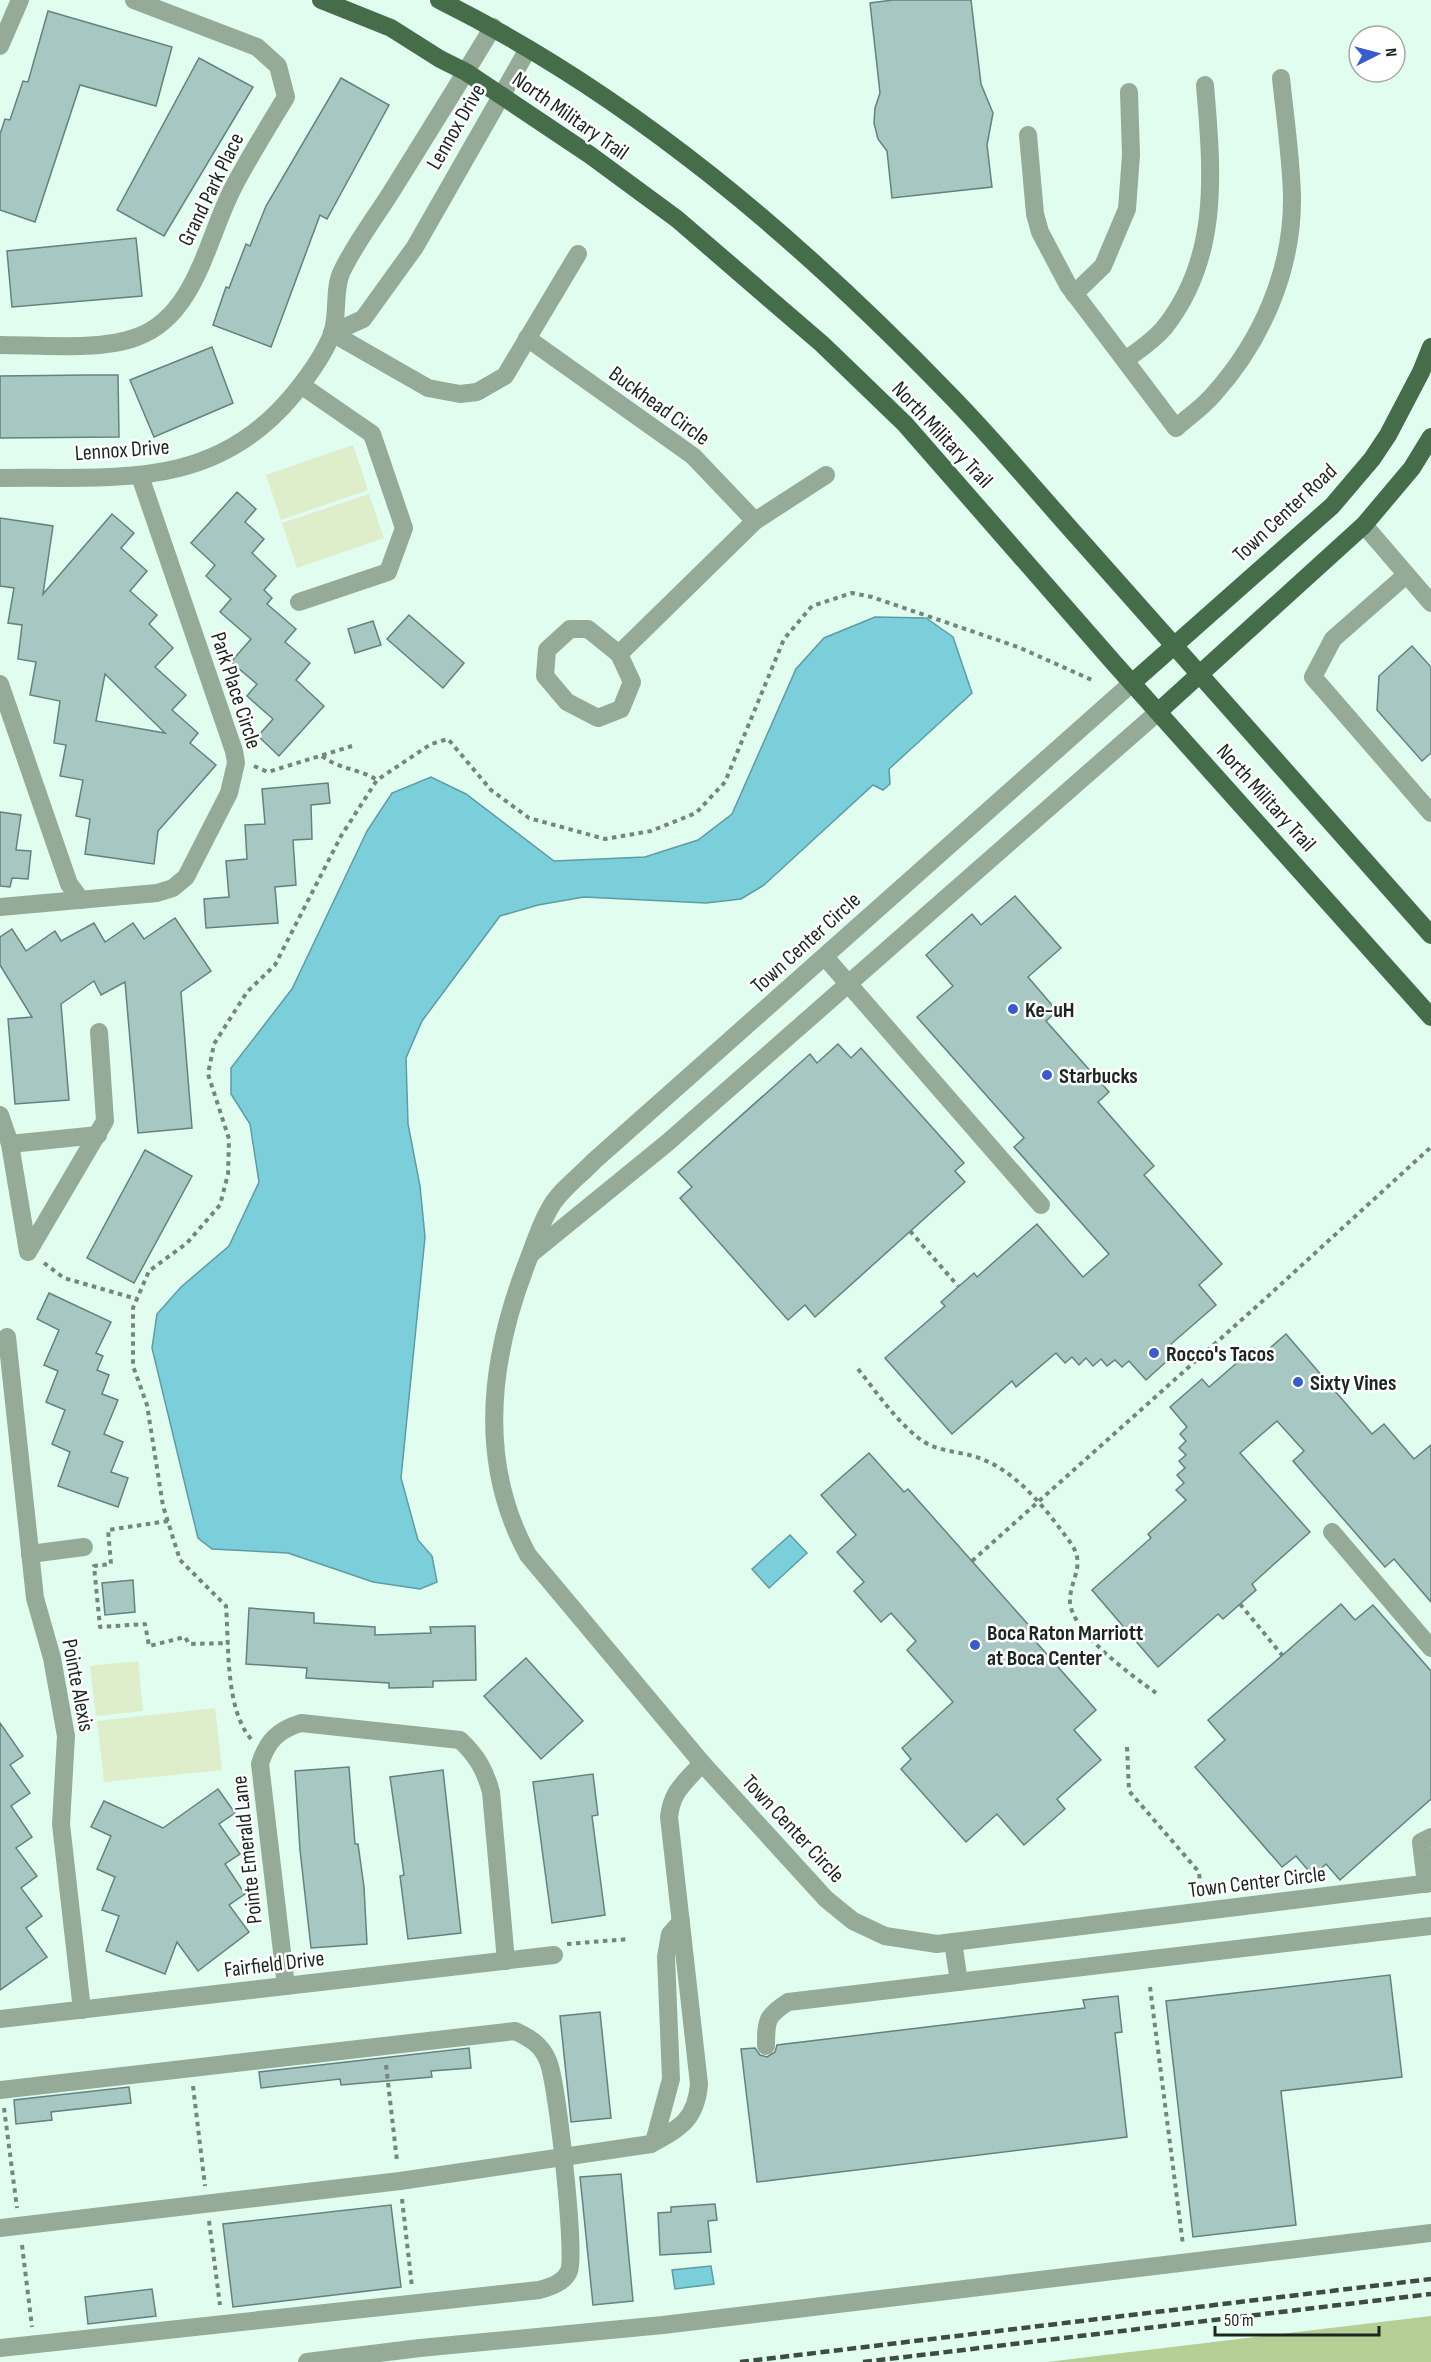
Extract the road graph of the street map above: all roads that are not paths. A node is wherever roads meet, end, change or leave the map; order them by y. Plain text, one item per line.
1 (20, 0) edge
2 (134, 0) edge
3 (321, 0) edge
4 (439, 0) edge
5 (493, 27) junction
6 (0, 46) edge
7 (528, 49) junction
8 (466, 72) junction
9 (1281, 78) dead end
10 (1205, 85) dead end
11 (1129, 92) dead end
12 (501, 95) junction
13 (1028, 135) dead end
14 (578, 254) dead end
15 (1074, 294) junction
16 (332, 333) junction
17 (527, 339) junction
18 (0, 345) edge
19 (1431, 347) edge
20 (1125, 360) junction
21 (302, 385) junction
22 (1431, 437) edge
23 (140, 476) junction
24 (826, 476) dead end
25 (0, 478) edge
26 (755, 522) junction
27 (1364, 525) junction
28 (1407, 575) junction
29 (299, 602) dead end
30 (1431, 603) edge
31 (1174, 645) junction
32 (619, 654) junction
33 (1199, 674) junction
34 (1132, 683) junction
35 (0, 684) edge
36 (1158, 712) junction
37 (1431, 813) edge
38 (81, 900) junction
39 (0, 907) edge
40 (1431, 935) edge
41 (825, 957) junction
42 (848, 983) junction
43 (1431, 1017) edge
44 (99, 1032) dead end
45 (0, 1115) edge
46 (98, 1135) junction
47 (10, 1144) junction
48 (1041, 1205) dead end
49 (531, 1254) junction
50 (7, 1337) dead end
51 (7, 1406) edge
52 (1332, 1532) dead end
53 (84, 1547) dead end
54 (30, 1554) junction
55 (1431, 1648) edge
56 (702, 1763) junction
57 (1431, 1837) edge
58 (1428, 1884) edge
59 (681, 1922) junction
60 (1431, 1926) edge
61 (953, 1942) junction
62 (554, 1955) road end
63 (506, 1961) junction
64 (959, 1982) junction
65 (286, 1986) junction
66 (82, 2010) junction
67 (0, 2019) edge
68 (766, 2046) dead end
69 (671, 2079) junction
70 (699, 2084) junction
71 (0, 2090) edge
72 (654, 2142) junction
73 (563, 2156) junction
74 (0, 2228) edge
75 (1431, 2233) edge
76 (0, 2348) edge
77 (307, 2362) edge

1 - 6 street
2 - 18 street, Grand Park Place
3 - 8 main road, North Military Trail
4 - 5 main road, North Military Trail
5 - 7 main road, North Military Trail
5 - 8 street, Lennox Drive
7 - 12 street, Lennox Drive
7 - 31 main road, North Military Trail
8 - 12 main road, North Military Trail
8 - 16 street, Lennox Drive
9 - 20 street
10 - 20 street
11 - 15 street
12 - 16 street, Lennox Drive
12 - 34 main road, North Military Trail
13 - 15 street
14 - 17 street
15 - 20 street
16 - 17 street
16 - 21 street, Lennox Drive
17 - 26 street, Buckhead Circle
19 - 31 main road, Town Center Road
21 - 23 street, Lennox Drive
21 - 29 street
22 - 27 main road
23 - 25 street, Lennox Drive
23 - 38 street, Park Place Circle
24 - 26 street
26 - 32 street
27 - 28 street
27 - 33 main road
28 - 30 street
28 - 37 street
31 - 33 main road, North Military Trail
31 - 34 main road, Town Center Road
32 - 32 street
33 - 36 main road
33 - 40 main road, North Military Trail
34 - 36 main road, North Military Trail
34 - 41 street, Town Center Circle
35 - 38 street
36 - 42 street
36 - 43 main road, North Military Trail
38 - 39 street, Park Place Circle
41 - 42 street
41 - 49 street, Town Center Circle
42 - 48 street
42 - 49 street
44 - 46 street
45 - 47 street
46 - 47 street
46 - 47 street
49 - 56 street, Town Center Circle
50 - 51 street, Pointe Alexis
51 - 54 street, Pointe Alexis
52 - 55 street
53 - 54 street
54 - 66 street, Pointe Alexis
56 - 59 street
56 - 61 street, Town Center Circle
57 - 58 street
58 - 61 street, Town Center Circle
59 - 69 street
59 - 70 street
60 - 64 street
61 - 64 street
62 - 63 street, Fairfield Drive
63 - 65 street, Fairfield Drive
63 - 65 street, Pointe Emerald Lane
64 - 68 street
65 - 66 street, Fairfield Drive
66 - 67 street, Fairfield Drive
69 - 70 street
69 - 72 street
70 - 72 street
71 - 73 street
72 - 73 street
73 - 74 street
73 - 76 street
75 - 77 street

